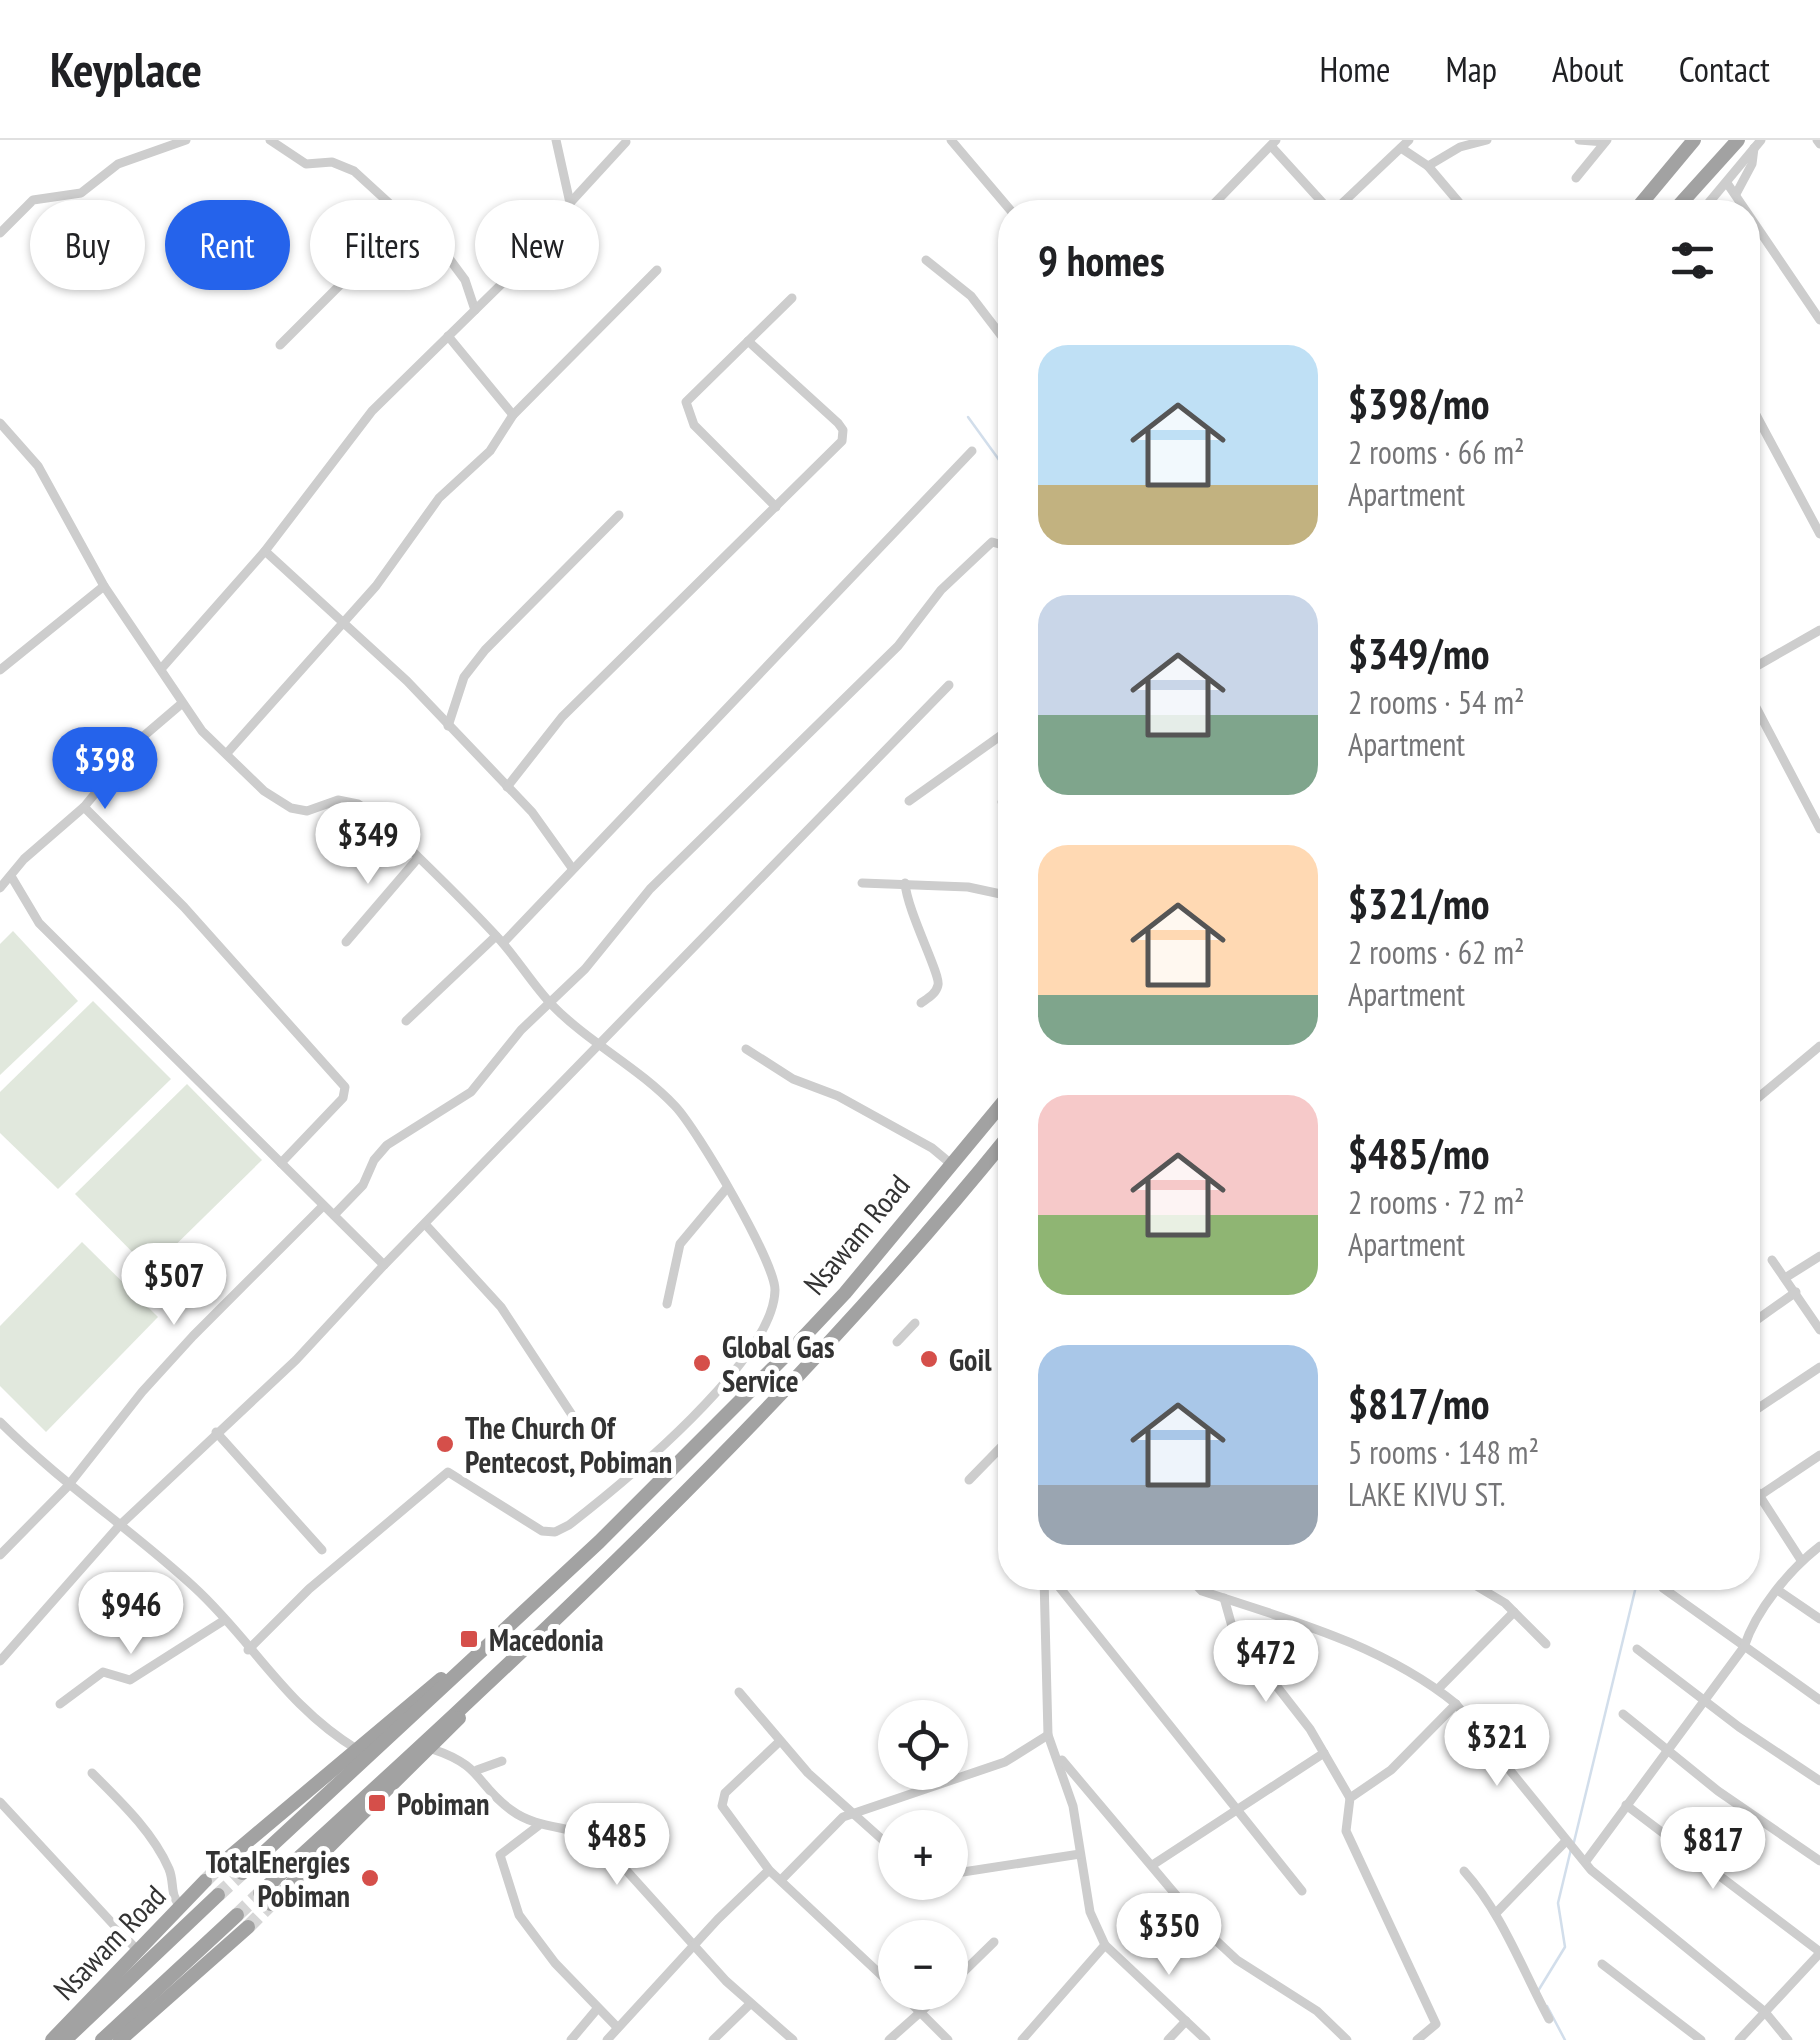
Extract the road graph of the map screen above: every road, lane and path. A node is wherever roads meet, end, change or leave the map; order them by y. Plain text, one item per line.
1 (186, 140) edge
2 (270, 140) edge
3 (556, 140) edge
4 (951, 140) edge
5 (1488, 140) edge
6 (1578, 140) edge
7 (1694, 140) edge
8 (1738, 140) edge
9 (1606, 141) edge
10 (626, 142) edge
11 (1274, 143) edge
12 (1405, 144) edge
13 (1757, 144) edge
14 (1428, 166) junction
15 (1576, 178) dead end
16 (1727, 183) junction
17 (1736, 194) junction
18 (385, 200) edge
19 (569, 200) edge
20 (574, 200) edge
21 (1002, 200) edge
22 (1218, 200) edge
23 (1322, 200) edge
24 (1345, 200) edge
25 (1457, 200) edge
26 (1644, 200) edge
27 (1684, 200) edge
28 (1712, 200) edge
29 (1740, 200) edge
30 (1760, 230) edge
31 (0, 232) edge
32 (926, 260) dead end
33 (455, 269) edge
34 (657, 270) dead end
35 (334, 290) edge
36 (495, 290) edge
37 (792, 298) dead end
38 (475, 310) junction
39 (1820, 320) edge
40 (998, 331) edge
41 (448, 336) junction
42 (748, 341) junction
43 (280, 345) dead end
44 (513, 415) junction
45 (0, 422) edge
46 (1760, 422) edge
47 (972, 451) dead end
48 (776, 507) junction
49 (619, 515) dead end
50 (1820, 534) edge
51 (998, 544) edge
52 (265, 550) junction
53 (104, 586) junction
54 (343, 622) junction
55 (1820, 630) edge
56 (1760, 664) edge
57 (161, 669) junction
58 (0, 670) edge
59 (949, 685) dead end
60 (180, 705) junction
61 (1760, 715) edge
62 (448, 726) junction
63 (998, 737) edge
64 (228, 752) junction
65 (507, 787) junction
66 (909, 801) dead end
67 (84, 807) junction
68 (1820, 829) edge
69 (418, 858) junction
70 (572, 868) junction
71 (11, 876) junction
72 (862, 882) dead end
73 (905, 883) junction
74 (0, 888) edge
75 (998, 893) edge
76 (499, 939) junction
77 (346, 942) dead end
78 (551, 1003) junction
79 (921, 1003) dead end
80 (406, 1021) dead end
81 (1820, 1046) edge
82 (601, 1047) junction
83 (746, 1049) dead end
84 (1760, 1096) edge
85 (998, 1108) edge
86 (998, 1148) edge
87 (281, 1163) junction
88 (950, 1163) junction
89 (726, 1189) junction
90 (323, 1206) junction
91 (334, 1215) junction
92 (425, 1224) junction
93 (1820, 1256) edge
94 (1772, 1260) dead end
95 (384, 1265) junction
96 (1785, 1278) junction
97 (1796, 1292) junction
98 (666, 1304) dead end
99 (1760, 1318) edge
100 (914, 1323) dead end
101 (1820, 1330) edge
102 (896, 1342) dead end
103 (741, 1365) junction
104 (1820, 1367) edge
105 (760, 1381) junction
106 (1760, 1407) edge
107 (574, 1418) dead end
108 (2, 1430) edge
109 (216, 1432) junction
110 (998, 1450) edge
111 (1820, 1455) edge
112 (968, 1480) dead end
113 (67, 1487) junction
114 (1760, 1495) edge
115 (1760, 1497) edge
116 (118, 1526) junction
117 (1820, 1546) edge
118 (322, 1550) dead end
119 (0, 1555) edge
120 (1802, 1560) junction
121 (1044, 1590) edge
122 (1062, 1590) edge
123 (1203, 1590) edge
124 (1481, 1590) edge
125 (1666, 1590) edge
126 (1779, 1591) junction
127 (1224, 1598) junction
128 (1514, 1612) junction
129 (1820, 1618) edge
130 (223, 1621) junction
131 (1546, 1644) dead end
132 (1744, 1647) junction
133 (1637, 1648) dead end
134 (248, 1650) junction
135 (517, 1653) junction
136 (480, 1654) junction
137 (0, 1661) edge
138 (1438, 1689) junction
139 (740, 1692) dead end
140 (1820, 1700) edge
141 (1705, 1701) junction
142 (60, 1704) dead end
143 (1456, 1704) junction
144 (1623, 1714) dead end
145 (1048, 1735) junction
146 (780, 1741) junction
147 (432, 1748) junction
148 (358, 1750) junction
149 (1667, 1750) junction
150 (1324, 1752) junction
151 (1059, 1756) junction
152 (502, 1761) dead end
153 (476, 1770) junction
154 (92, 1773) dead end
155 (1820, 1782) edge
156 (1350, 1798) junction
157 (0, 1802) edge
158 (1626, 1805) junction
159 (1238, 1808) junction
160 (852, 1814) junction
161 (538, 1826) junction
162 (878, 1836) edge
163 (1567, 1843) junction
164 (1080, 1854) junction
165 (1583, 1856) junction
166 (228, 1858) tunnel mouth
167 (1820, 1861) edge
168 (1154, 1864) junction
169 (770, 1870) junction
170 (968, 1871) edge
171 (1464, 1872) dead end
172 (242, 1873) tunnel mouth
173 (783, 1878) junction
174 (205, 1881) tunnel mouth
175 (1302, 1890) dead end
176 (260, 1892) tunnel mouth
177 (218, 1895) tunnel mouth
178 (272, 1904) tunnel mouth
179 (181, 1906) junction
180 (1497, 1912) junction
181 (994, 1942) dead end
182 (1105, 1945) junction
183 (692, 1946) junction
184 (138, 1951) junction
185 (1820, 1953) edge
186 (1602, 1964) dead end
187 (968, 1967) edge
188 (878, 1971) edge
189 (750, 2004) junction
190 (597, 2009) junction
191 (917, 2010) edge
192 (925, 2010) edge
193 (1765, 2012) junction
194 (921, 2014) junction
195 (1549, 2019) dead end
196 (1186, 2021) junction
197 (616, 2026) junction
198 (52, 2040) edge
199 (65, 2040) edge
200 (102, 2040) edge
201 (120, 2040) edge
202 (570, 2040) edge
203 (607, 2040) edge
204 (713, 2040) edge
205 (793, 2040) edge
206 (889, 2040) edge
207 (948, 2040) edge
208 (1022, 2040) edge
209 (1168, 2040) edge
210 (1206, 2040) edge
211 (1347, 2040) edge
212 (1417, 2040) edge
213 (1701, 2040) edge
214 (1738, 2040) edge
215 (1788, 2040) edge

1 - 31 street
2 - 18 street
3 - 19 street
4 - 21 street
5 - 14 street
6 - 9 street
7 - 26 highway
8 - 27 highway
9 - 15 street
10 - 20 street
11 - 22 street
11 - 23 street
12 - 14 street
12 - 24 street
13 - 16 street
13 - 17 street
14 - 25 street
16 - 17 street
16 - 28 street
17 - 29 street
30 - 39 street
32 - 40 street
33 - 38 street
34 - 44 street
35 - 43 street
36 - 38 street
37 - 42 street
38 - 41 street
41 - 44 street
41 - 52 street
42 - 48 street
42 - 48 street
44 - 54 street
45 - 53 street
46 - 50 street
47 - 70 street
48 - 65 street
49 - 62 street
51 - 78 street
52 - 54 street
52 - 57 street
53 - 57 street
53 - 58 street
54 - 62 street
54 - 64 street
55 - 56 street
57 - 60 street
59 - 82 street
60 - 64 street
60 - 67 street
61 - 68 street
62 - 65 street
63 - 66 street
64 - 69 street
65 - 70 street
67 - 71 street
67 - 87 street
69 - 76 street
69 - 77 street
70 - 76 street
71 - 74 street
71 - 87 street
72 - 73 street
73 - 75 street
73 - 79 street
76 - 78 street
76 - 80 street
78 - 82 street
78 - 91 street
81 - 84 street
82 - 89 street
82 - 92 street
83 - 88 street
85 - 88 highway, Nsawam Road
86 - 135 highway, Nsawam Road
87 - 90 street
88 - 105 highway, Nsawam Road
89 - 98 street
89 - 103 street
90 - 91 street
90 - 113 street
91 - 95 street
92 - 95 street
92 - 107 street
93 - 96 street
94 - 96 street
95 - 109 street
96 - 97 street
97 - 99 street
97 - 101 street
100 - 102 street
103 - 105 street
103 - 134 street
104 - 106 street
105 - 136 highway, Nsawam Road
108 - 113 street
109 - 116 street
109 - 118 street
110 - 112 street
111 - 114 street
113 - 116 street
113 - 119 street
115 - 120 street
116 - 130 street
116 - 137 street
117 - 120 street
120 - 126 street
121 - 145 street
122 - 159 street
123 - 127 street
124 - 128 street
125 - 132 street
126 - 129 street
126 - 132 street
127 - 138 street
127 - 150 street
128 - 131 street
128 - 138 street
130 - 134 street
130 - 142 street
132 - 140 street
132 - 141 street
133 - 141 street
134 - 148 street
135 - 147 highway, Nsawam Road
135 - 176 highway, Nsawam Road
136 - 148 highway, Nsawam Road
136 - 172 highway, Nsawam Road
138 - 143 street
139 - 146 street
141 - 149 street
141 - 155 street
143 - 156 street
143 - 163 street
144 - 149 street
145 - 151 street
145 - 160 street
146 - 160 street
146 - 169 street
147 - 153 street
147 - 178 highway, Nsawam Road
148 - 166 highway, Nsawam Road
149 - 158 street
149 - 167 street
150 - 156 street
150 - 159 street
151 - 164 street
151 - 168 street
152 - 153 street
153 - 161 street
154 - 179 street
156 - 212 street
157 - 184 street
158 - 165 street
158 - 185 street
159 - 168 street
159 - 175 street
160 - 162 street
160 - 173 street
161 - 183 street
161 - 190 street
163 - 165 street
163 - 180 street
164 - 170 street
164 - 182 street
165 - 193 street
168 - 211 street
169 - 173 street
169 - 183 street
171 - 180 street
173 - 188 street
174 - 179 highway, Nsawam Road
177 - 199 highway, Nsawam Road
179 - 184 highway, Nsawam Road
180 - 195 street
181 - 187 street
182 - 196 street
182 - 208 street
183 - 189 street
183 - 197 street
184 - 198 highway, Nsawam Road
185 - 193 street
186 - 213 street
189 - 204 street
189 - 205 street
190 - 197 street
190 - 202 street
191 - 194 street
192 - 194 street
193 - 214 street
193 - 215 street
194 - 206 street
194 - 207 street
196 - 209 street
196 - 210 street
197 - 203 street
200 - 201 highway, Nsawam Road

